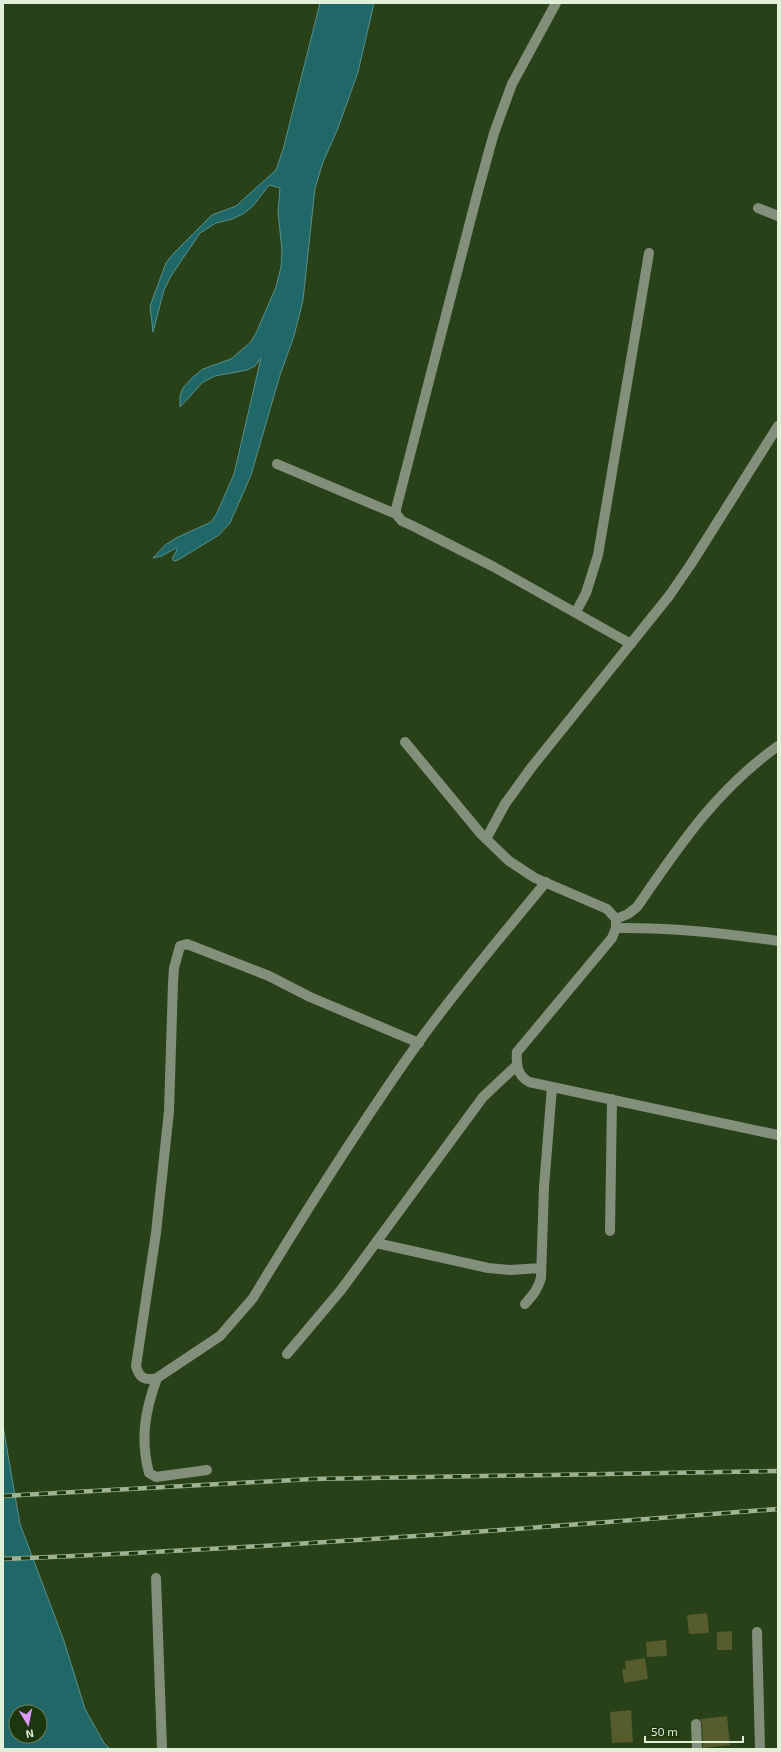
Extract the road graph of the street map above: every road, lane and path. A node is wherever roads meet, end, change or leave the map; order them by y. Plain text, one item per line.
1 (556, 3) edge
2 (758, 208) dead end
3 (778, 216) edge
4 (649, 253) dead end
5 (778, 426) edge
6 (277, 464) dead end
7 (396, 514) junction
8 (576, 612) junction
9 (631, 644) junction
10 (404, 742) dead end
11 (778, 746) edge
12 (486, 840) junction
13 (546, 882) junction
14 (616, 924) junction
15 (778, 941) edge
16 (419, 1043) junction
17 (516, 1066) junction
18 (552, 1087) junction
19 (612, 1099) junction
20 (778, 1135) edge
21 (610, 1231) dead end
22 (376, 1242) junction
23 (541, 1268) junction
24 (525, 1304) dead end
25 (287, 1354) dead end
26 (157, 1378) junction
27 (206, 1470) dead end
28 (156, 1578) dead end
29 (757, 1632) dead end
30 (696, 1724) dead end
31 (162, 1749) edge
32 (697, 1749) edge
33 (760, 1749) edge

1 - 7 street
2 - 3 street
4 - 8 street
5 - 9 street
6 - 7 street
7 - 8 street
8 - 9 street
9 - 12 street
10 - 12 street
11 - 14 street
12 - 13 street
13 - 14 street
13 - 16 street
14 - 15 street
14 - 17 street
16 - 26 street
16 - 26 street
17 - 18 street
17 - 22 street
18 - 19 street
18 - 23 street
19 - 20 street
19 - 21 street
22 - 23 street
22 - 25 street
23 - 24 street
26 - 27 street
28 - 31 street
29 - 33 street
30 - 32 street

